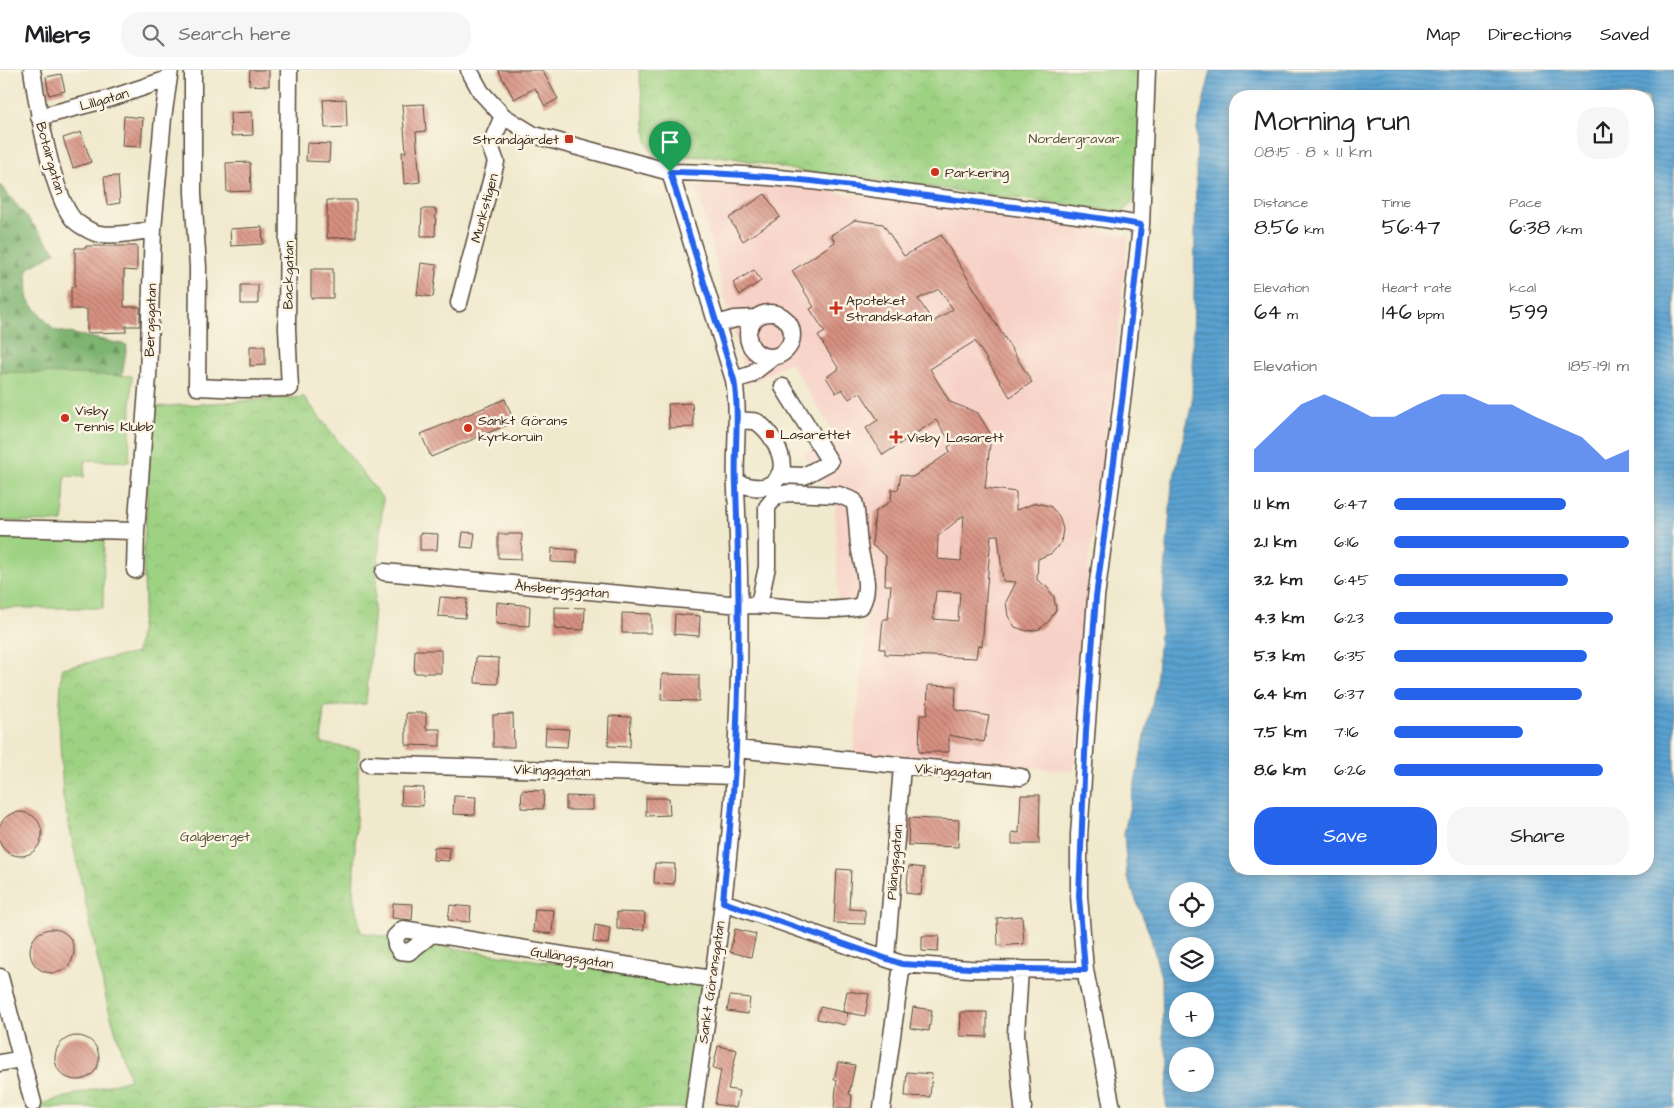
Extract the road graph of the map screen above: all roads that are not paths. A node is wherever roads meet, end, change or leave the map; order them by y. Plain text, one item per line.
1 (32, 70) edge
2 (193, 70) edge
3 (289, 70) edge
4 (469, 70) edge
5 (1147, 70) edge
6 (169, 74) edge
7 (502, 116) junction
8 (39, 117) junction
9 (670, 172) junction
10 (1141, 225) junction
11 (153, 229) junction
12 (458, 303) dead end
13 (756, 318) junction
14 (717, 324) junction
15 (772, 358) junction
16 (734, 380) junction
17 (783, 387) dead end
18 (738, 421) junction
19 (779, 476) junction
20 (736, 483) junction
21 (0, 528) edge
22 (136, 531) junction
23 (135, 570) dead end
24 (384, 572) dead end
25 (759, 604) junction
26 (740, 605) junction
27 (736, 749) junction
28 (369, 764) dead end
29 (902, 767) junction
30 (734, 776) junction
31 (1021, 777) dead end
32 (723, 902) junction
33 (432, 934) dead end
34 (886, 958) junction
35 (902, 964) junction
36 (1020, 969) junction
37 (1085, 970) junction
38 (0, 978) edge
39 (711, 979) junction
40 (21, 1059) junction
41 (0, 1063) edge
42 (33, 1102) dead end
43 (694, 1108) edge
44 (882, 1108) edge
45 (1023, 1108) edge
46 (1112, 1108) edge

1 - 8 street, Botairgatan
2 - 3 street, Backgatan
4 - 7 street
5 - 10 street
6 - 8 street, Lillgatan
6 - 11 street, Bergsgatan
7 - 9 street
7 - 12 street, Munkstigen
8 - 11 street, Botairgatan
9 - 10 street
9 - 14 street, Sankt Göransgatan
10 - 37 street
11 - 22 street, Bergsgatan
13 - 14 street
13 - 15 street
13 - 15 street
14 - 16 street, Sankt Göransgatan
15 - 16 street
16 - 18 street, Sankt Göransgatan
17 - 19 street
18 - 19 street
18 - 20 street, Sankt Göransgatan
19 - 20 street
20 - 26 street, Sankt Göransgatan
21 - 22 street
22 - 23 street, Bergsgatan
24 - 26 street, Åhsbergsgatan
25 - 25 street, Åhsbergsgatan
25 - 26 street, Åhsbergsgatan
26 - 27 street, Sankt Göransgatan
27 - 29 street, Vikingagatan
27 - 30 street, Sankt Göransgatan
28 - 30 street, Vikingagatan
29 - 31 street, Vikingagatan
29 - 34 street, Pilängsgatan
30 - 32 street, Sankt Göransgatan
32 - 34 street
32 - 39 street, Sankt Göransgatan
33 - 39 street, Gullängsgatan
34 - 35 street
35 - 36 street
35 - 44 street
36 - 37 street
36 - 45 street
37 - 46 street
38 - 40 street
39 - 43 street, Sankt Göransgatan
40 - 41 street
40 - 42 street

